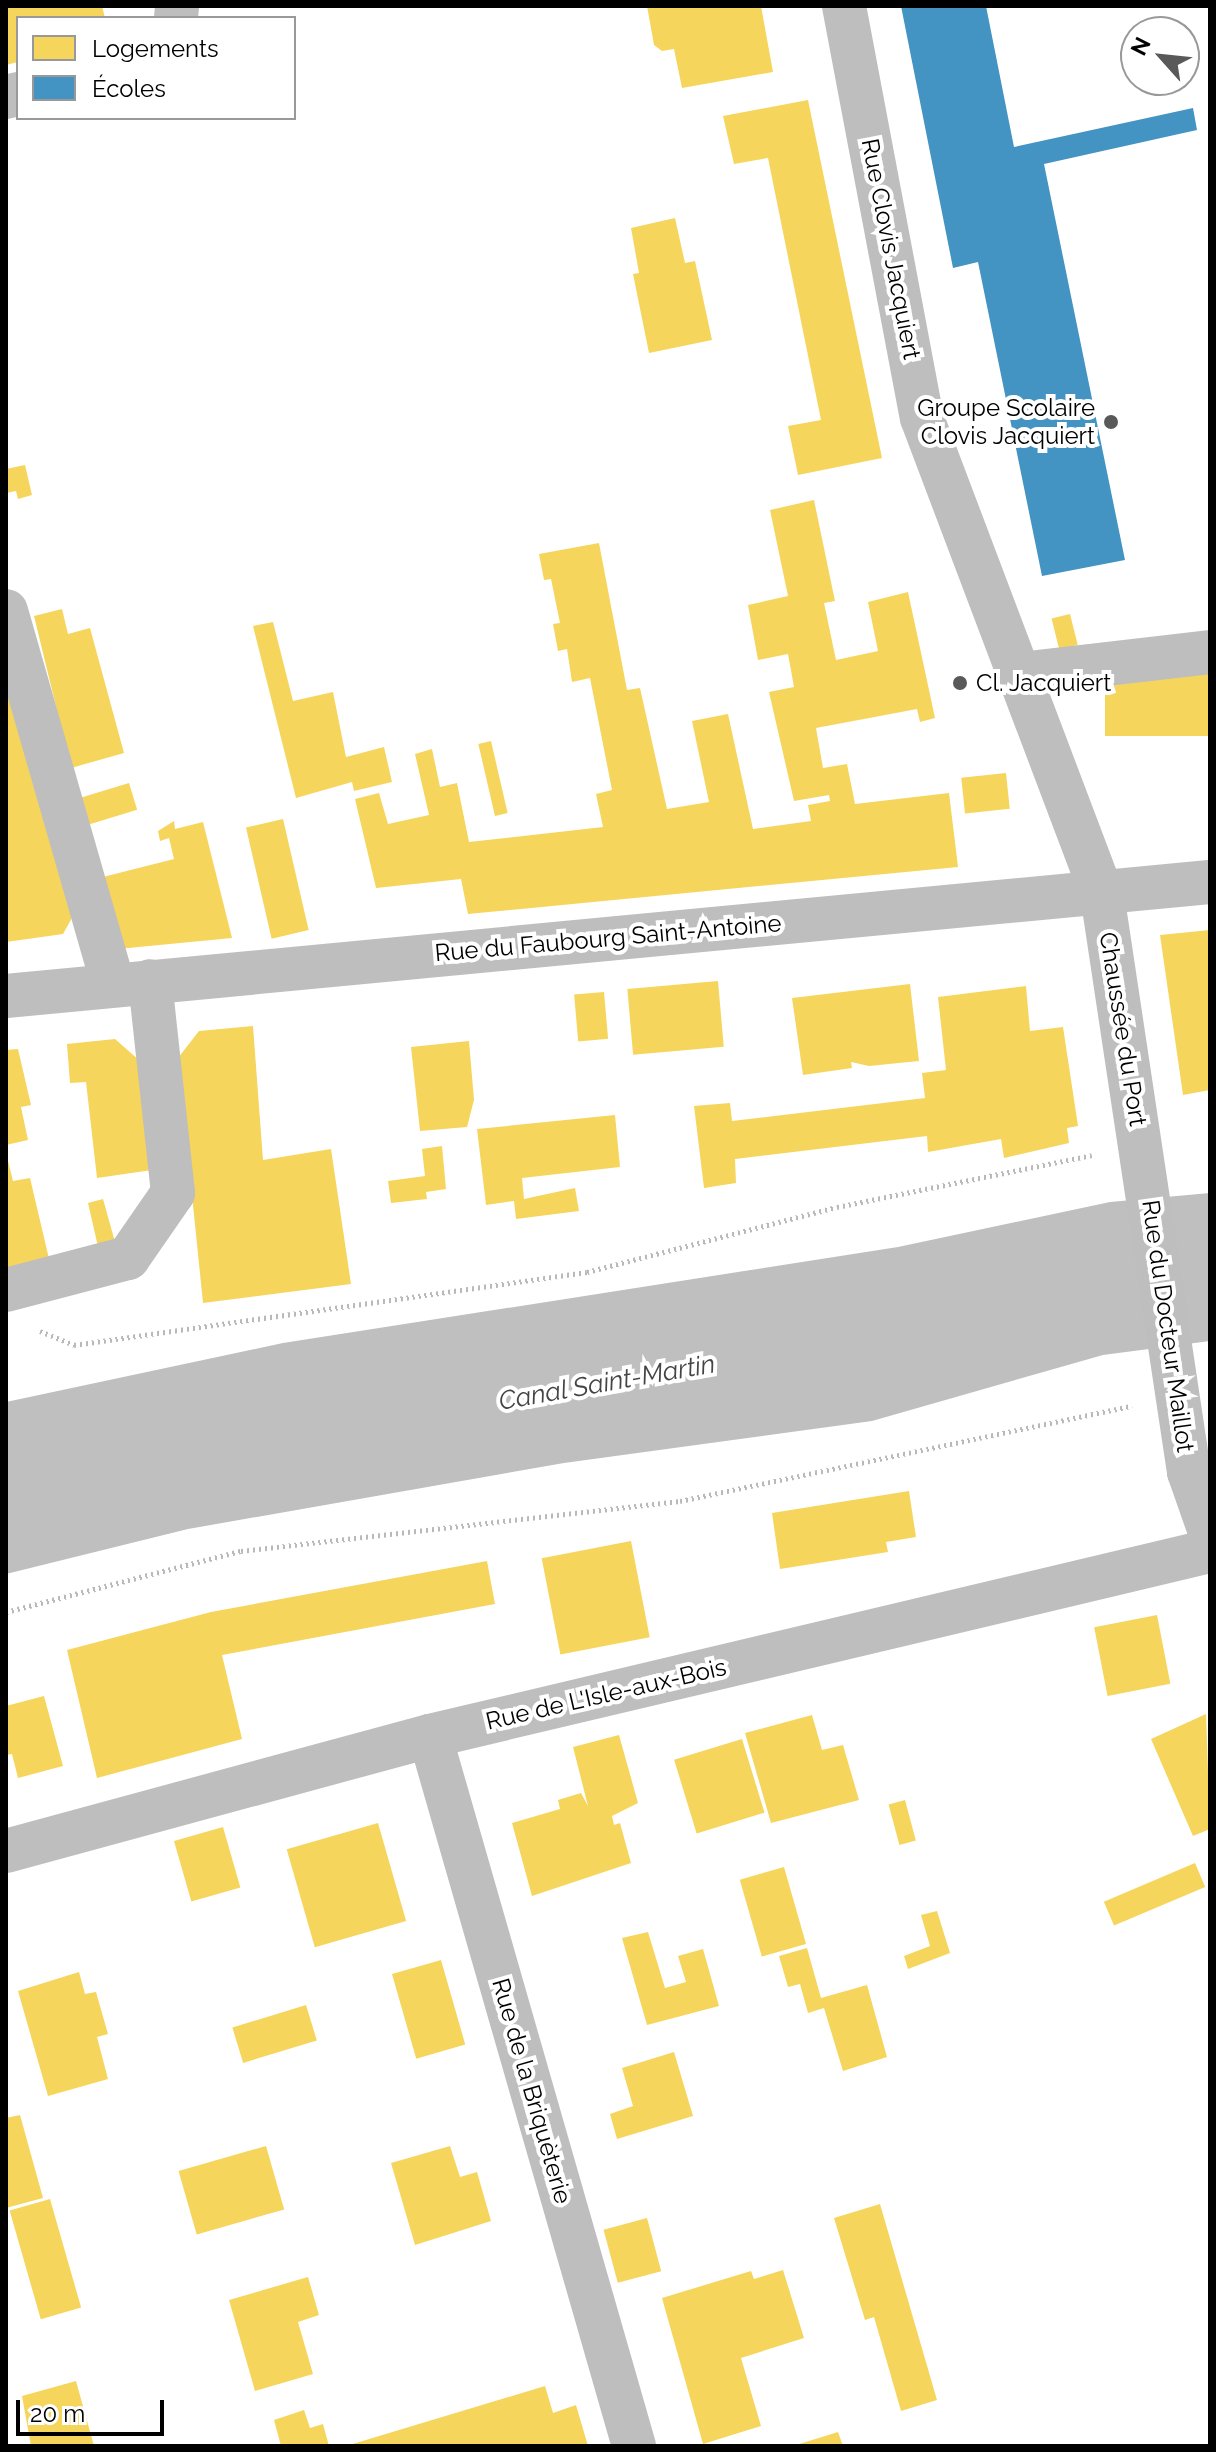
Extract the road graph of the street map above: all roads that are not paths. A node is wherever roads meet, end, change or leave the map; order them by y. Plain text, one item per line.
1 (844, 6) edge
2 (6, 611) edge
3 (1210, 652) edge
4 (1020, 674) junction
5 (1210, 882) edge
6 (1102, 894) junction
7 (132, 983) junction
8 (6, 996) edge
9 (1142, 1155) joint
10 (6, 1290) edge
11 (1210, 1532) edge
12 (1210, 1551) edge
13 (430, 1736) junction
14 (6, 1851) edge
15 (634, 2446) edge

1 - 4 street, Rue Clovis Jacquiert
2 - 7 street
3 - 4 street
4 - 6 street, Rue Clovis Jacquiert
5 - 6 street, Rue du Faubourg Saint-Antoine
6 - 7 street, Rue du Faubourg Saint-Antoine
6 - 9 street, Chaussée du Port
7 - 8 street, Rue du Faubourg Saint-Antoine
7 - 10 street
9 - 11 street, Rue du Docteur Maillot
12 - 13 street, Rue de L'Isle-aux-Bois
13 - 14 street, Rue de L'Isle-aux-Bois
13 - 15 street, Rue de la Briquèterie

